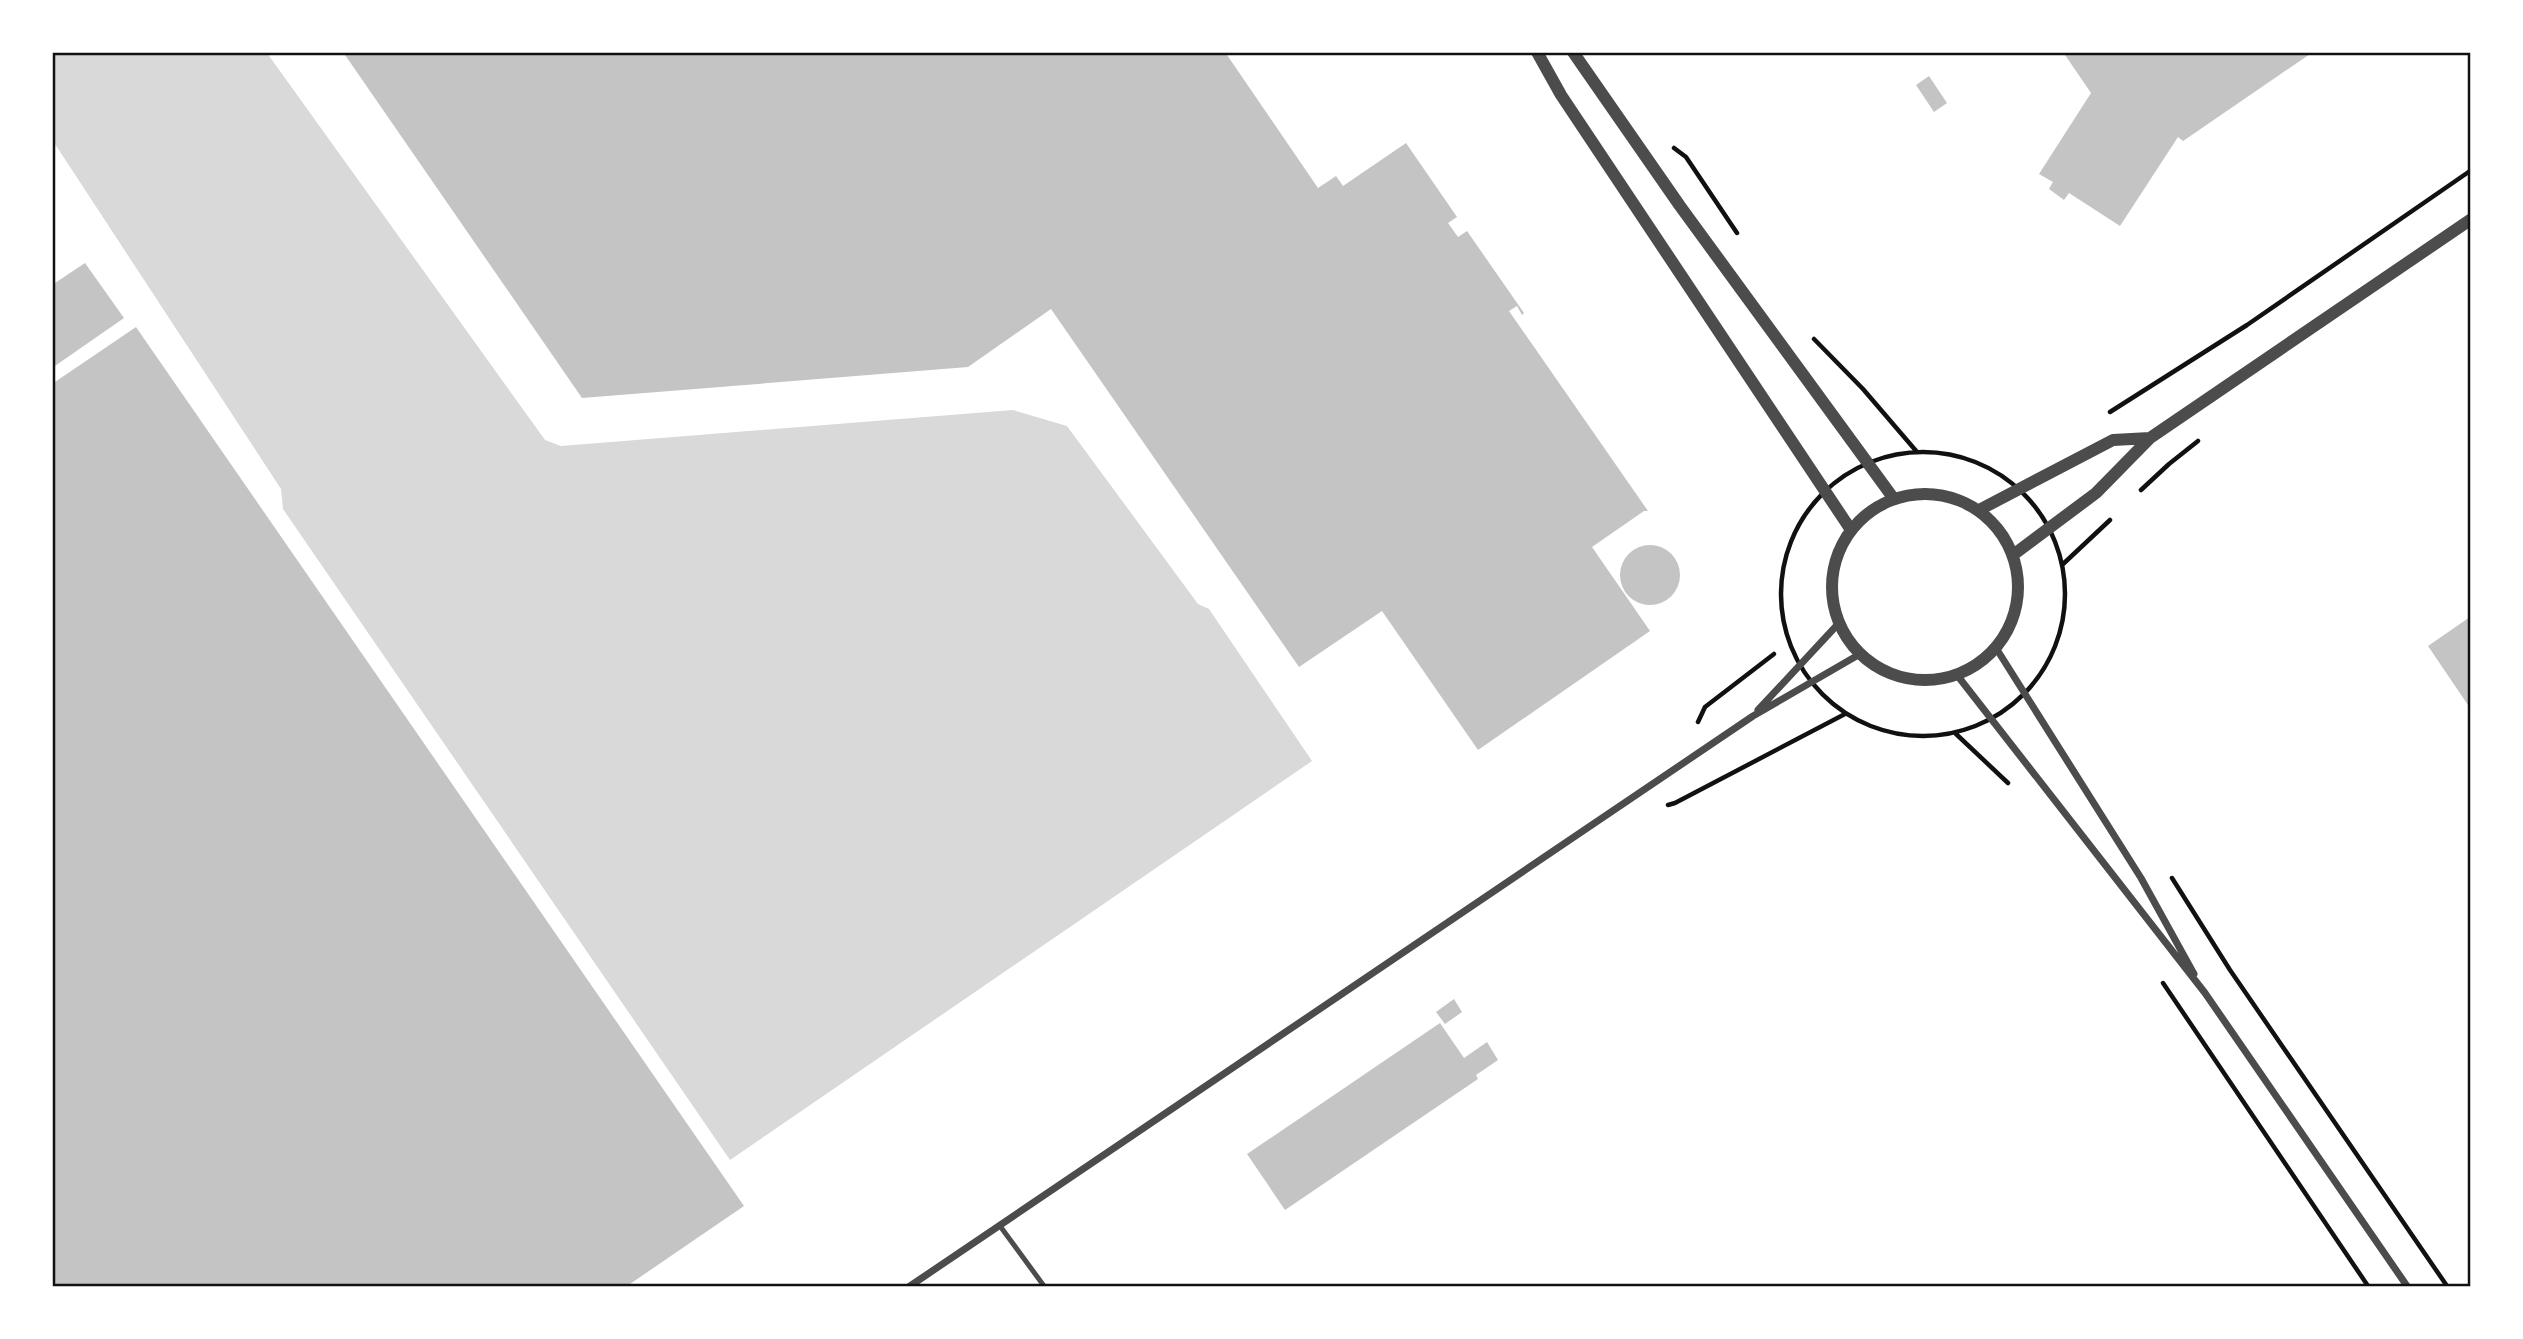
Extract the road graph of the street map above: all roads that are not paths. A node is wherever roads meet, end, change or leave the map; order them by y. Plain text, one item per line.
1 (1537, 52) edge
2 (1573, 52) edge
3 (2470, 220) edge
4 (2150, 438) junction
5 (1894, 499) junction
6 (1979, 510) junction
7 (1851, 530) junction
8 (2013, 555) junction
9 (1839, 623) junction
10 (1996, 648) junction
11 (1860, 654) junction
12 (1957, 675) junction
13 (1753, 716) junction
14 (2205, 993) junction
15 (1000, 1226) junction
16 (910, 1286) edge
17 (1044, 1286) edge
18 (2406, 1286) edge

1 - 7 street
2 - 5 street
3 - 4 street
4 - 6 street
4 - 8 street
5 - 6 street
5 - 7 street
6 - 8 street
7 - 9 street
8 - 10 street
9 - 11 street
9 - 13 street
10 - 12 street
10 - 14 street
11 - 12 street
11 - 13 street
12 - 14 street
13 - 15 street
14 - 18 street
15 - 16 street
15 - 17 lane

